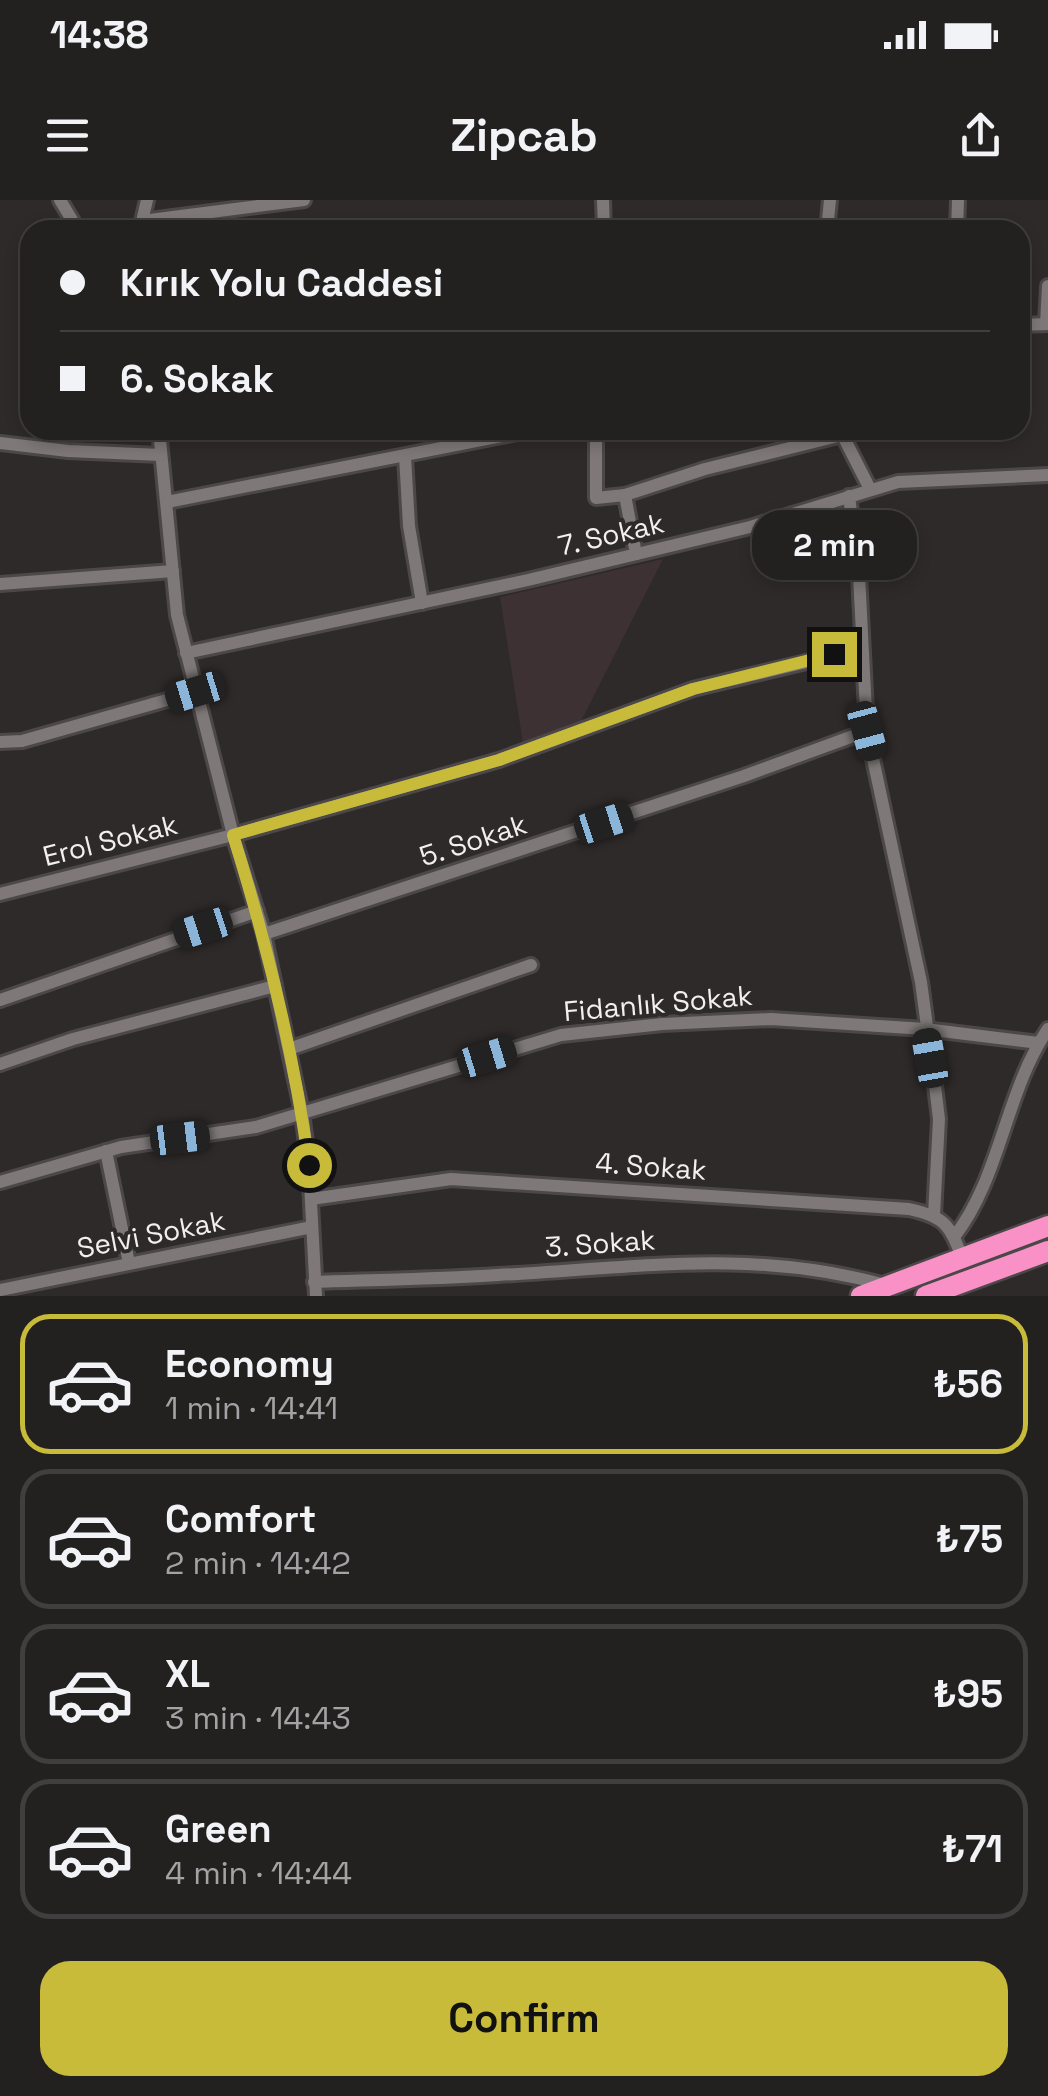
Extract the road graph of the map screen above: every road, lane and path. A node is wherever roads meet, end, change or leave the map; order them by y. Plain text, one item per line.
1 (304, 200) edge
2 (179, 220) edge
3 (1048, 286) edge
4 (1047, 324) edge
5 (160, 440) edge
6 (483, 440) edge
7 (596, 440) edge
8 (811, 440) edge
9 (845, 440) edge
10 (0, 442) edge
11 (161, 455) junction
12 (405, 456) junction
13 (1048, 475) edge
14 (870, 489) junction
15 (625, 495) junction
16 (849, 496) junction
17 (167, 502) junction
18 (636, 554) junction
19 (173, 571) junction
20 (0, 584) edge
21 (422, 603) junction
22 (861, 649) junction
23 (186, 653) junction
24 (195, 692) junction
25 (867, 731) junction
26 (0, 742) edge
27 (233, 835) junction
28 (0, 894) edge
29 (257, 912) junction
30 (264, 934) junction
31 (531, 965) dead end
32 (276, 986) junction
33 (0, 1000) edge
34 (925, 1029) junction
35 (1048, 1029) edge
36 (1039, 1042) junction
37 (289, 1049) junction
38 (0, 1064) edge
39 (302, 1113) junction
40 (106, 1152) junction
41 (0, 1182) edge
42 (312, 1199) junction
43 (934, 1215) junction
44 (1048, 1226) edge
45 (312, 1227) junction
46 (958, 1247) junction
47 (1048, 1251) edge
48 (129, 1263) junction
49 (887, 1286) junction
50 (315, 1289) edge
51 (0, 1290) edge
52 (861, 1296) edge
53 (926, 1296) edge

1 - 2 street
3 - 4 street
5 - 11 street
6 - 12 street
7 - 15 street
8 - 15 street
9 - 14 street
10 - 11 street
11 - 17 street
12 - 17 street
12 - 21 street
13 - 14 street, 7. Sokak
14 - 16 street, 7. Sokak
15 - 18 street
16 - 18 street, 7. Sokak
16 - 22 street
17 - 19 street
18 - 21 street, 7. Sokak
19 - 20 street
19 - 23 street
21 - 23 street, 7. Sokak
22 - 25 street
22 - 27 street, Erol Sokak
23 - 24 street
24 - 26 street
24 - 27 street
25 - 30 street, 5. Sokak
25 - 34 street
27 - 28 street, Erol Sokak
27 - 29 street
29 - 30 street
29 - 33 street
30 - 32 street
31 - 37 street
32 - 37 street
32 - 38 street
34 - 36 street, Fidanlık Sokak
34 - 39 street, Fidanlık Sokak
34 - 43 street
35 - 36 street
36 - 46 street
37 - 39 street
39 - 40 street, Fidanlık Sokak
39 - 42 street
40 - 41 street, Fidanlık Sokak
40 - 48 street
42 - 43 street, 4. Sokak
42 - 45 street
43 - 46 street
44 - 46 highway
45 - 48 street, Selvi Sokak
45 - 50 street
46 - 49 highway
47 - 53 highway
48 - 51 street, Selvi Sokak
49 - 50 street, 3. Sokak
49 - 52 highway

